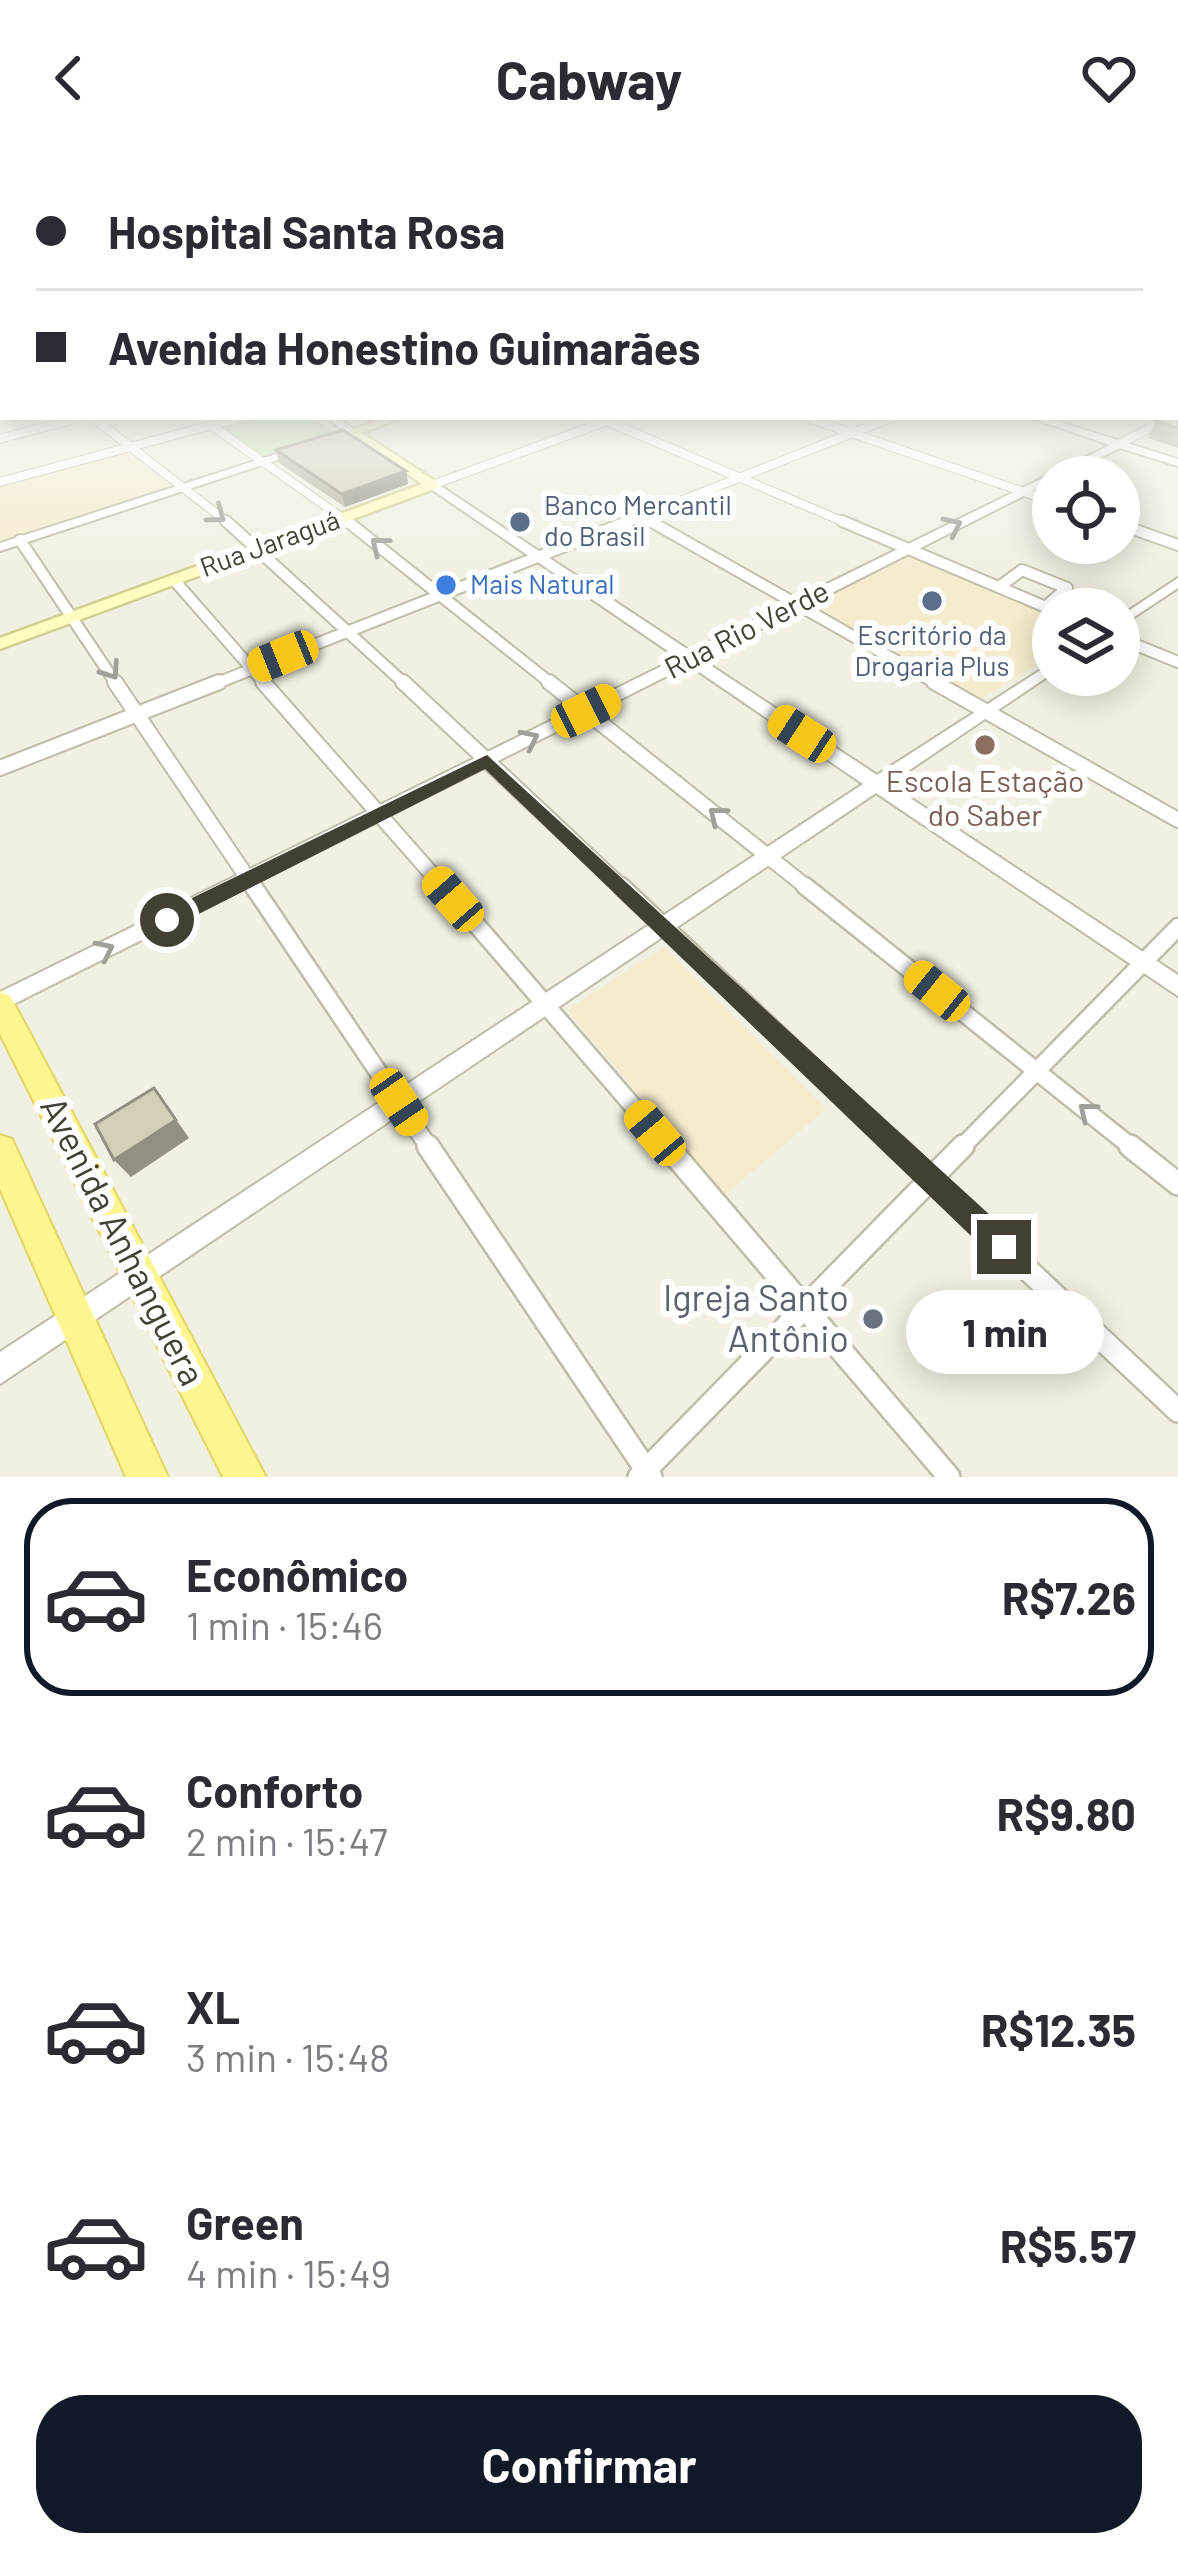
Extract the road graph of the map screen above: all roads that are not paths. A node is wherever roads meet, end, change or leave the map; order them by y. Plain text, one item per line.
1 (94, 457) edge
2 (142, 457) edge
3 (256, 457) edge
4 (276, 457) edge
5 (389, 457) edge
6 (505, 457) edge
7 (691, 457) edge
8 (791, 457) edge
9 (921, 457) edge
10 (1093, 457) edge
11 (262, 461) junction
12 (739, 477) junction
13 (0, 482) edge
14 (432, 485) junction
15 (181, 488) junction
16 (1023, 491) junction
17 (1032, 494) edge
18 (640, 515) junction
19 (344, 517) junction
20 (1140, 531) edge
21 (20, 540) junction
22 (1178, 545) edge
23 (0, 547) edge
24 (260, 547) junction
25 (907, 548) junction
26 (537, 556) junction
27 (174, 580) junction
28 (1178, 582) edge
29 (999, 587) junction
30 (1066, 588) edge
31 (440, 594) junction
32 (1032, 601) edge
33 (796, 604) junction
34 (1140, 608) edge
35 (74, 616) junction
36 (348, 631) junction
37 (0, 644) edge
38 (1140, 647) edge
39 (691, 660) junction
40 (1178, 662) edge
41 (251, 669) junction
42 (1032, 680) edge
43 (985, 710) junction
44 (586, 711) junction
45 (140, 713) junction
46 (487, 761) junction
47 (0, 768) edge
48 (877, 783) junction
49 (378, 816) junction
50 (1178, 820) edge
51 (768, 856) junction
52 (251, 879) junction
53 (662, 926) junction
54 (1178, 927) edge
55 (1144, 965) junction
56 (1178, 987) edge
57 (0, 1003) edge
58 (547, 1005) junction
59 (1038, 1072) junction
60 (399, 1102) junction
61 (0, 1151) edge
62 (934, 1181) junction
63 (1178, 1184) edge
64 (140, 1274) junction
65 (805, 1312) junction
66 (76, 1318) junction
67 (0, 1369) edge
68 (1178, 1412) edge
69 (645, 1475) edge
70 (147, 1477) edge
71 (245, 1477) edge
72 (949, 1477) edge

1 - 13 street
2 - 15 street
3 - 11 street
4 - 11 street
5 - 14 main road
6 - 14 street, Rua Jaraguá
7 - 12 street
8 - 12 street
9 - 16 street
10 - 16 street, Rua Rio Verde
11 - 15 street
11 - 19 street
12 - 18 street
12 - 25 street
14 - 19 main road, Rua Jaraguá
14 - 26 street
15 - 21 street
15 -> 24 street
16 - 17 street
25 -> 16 street, Rua Rio Verde
18 - 26 street
18 - 33 street
19 - 24 main road, Rua Jaraguá
31 -> 19 street
20 - 22 street
21 - 23 street
21 - 35 street
24 - 27 main road, Rua Jaraguá
24 - 36 street
25 - 29 street
25 - 33 street, Rua Rio Verde
26 - 31 street
26 - 39 street
27 - 35 main road, Rua Jaraguá
27 - 41 street
28 - 34 street
29 - 30 street
29 - 32 street
31 - 36 street
31 - 44 street
33 - 39 street, Rua Rio Verde
33 - 43 street
35 - 37 main road, Rua Jaraguá
35 -> 45 street
36 - 41 street
36 - 46 street
38 - 40 street
39 - 44 street, Rua Rio Verde
39 - 48 street
41 - 45 street
41 - 49 street
42 - 43 street
43 - 48 street
43 - 50 street
46 -> 44 street, Rua Rio Verde
51 -> 44 street
45 - 47 street
45 - 52 street
46 - 49 street, Rua Rio Verde
46 - 53 street
48 - 51 street
48 - 55 street
49 - 52 street, Rua Rio Verde
49 - 58 street
51 - 53 street
51 - 59 street
57 -> 52 street, Rua Rio Verde
52 - 60 street
53 - 58 street
53 - 62 street
54 - 55 street
55 - 56 street
55 - 59 street
57 - 64 main road, Avenida Anhanguera
58 - 60 street
58 - 65 street
59 - 62 street
63 -> 59 street
60 - 64 street
60 - 69 street
61 - 66 main road
62 - 65 street
62 - 68 street
64 - 66 street
64 - 71 main road, Avenida Anhanguera
65 - 69 street
65 - 72 street
66 - 67 street
66 - 70 main road

